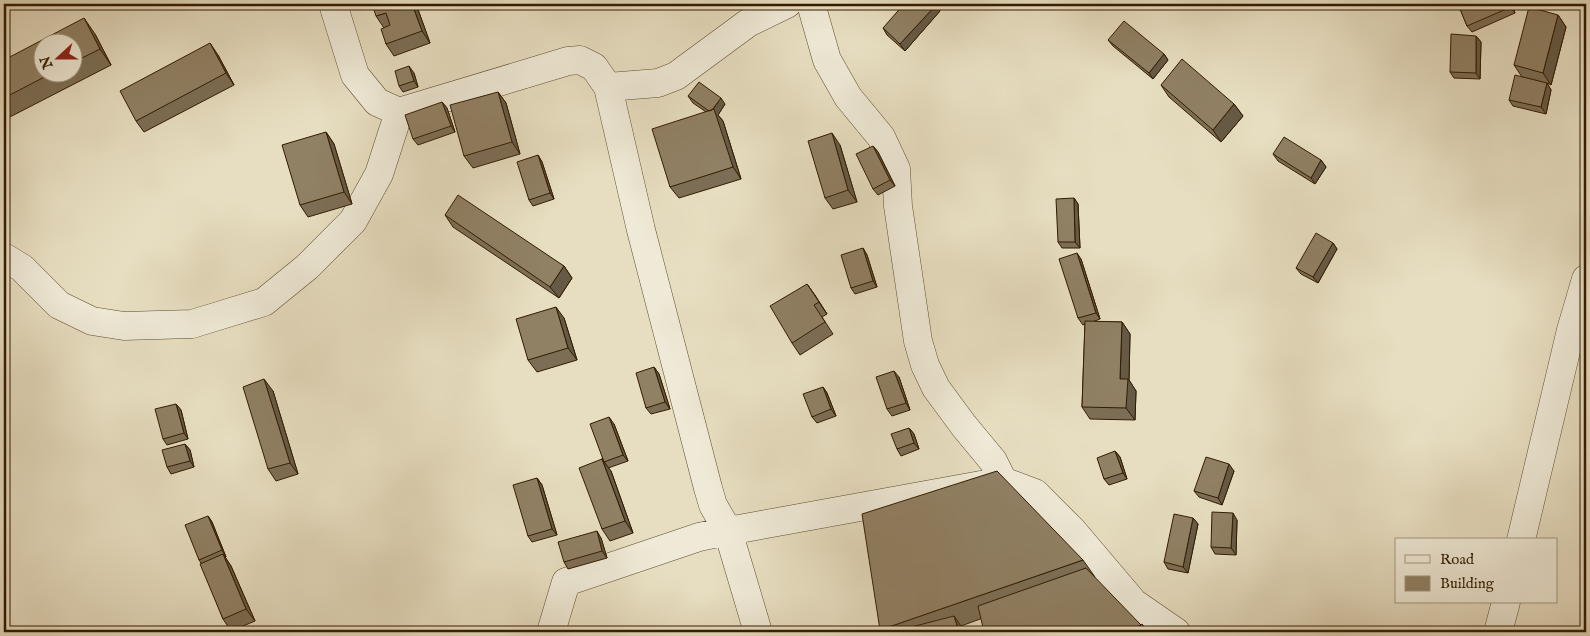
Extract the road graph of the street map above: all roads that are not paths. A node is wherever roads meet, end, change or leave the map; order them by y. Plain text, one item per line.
1 (333, 4) edge
2 (787, 4) edge
3 (811, 4) edge
4 (608, 87) junction
5 (399, 112) junction
6 (4, 257) edge
7 (1586, 279) edge
8 (1003, 481) junction
9 (728, 531) junction
10 (1520, 538) edge
11 (1505, 604) edge
12 (551, 632) edge
13 (758, 632) edge
14 (1176, 632) edge
15 (1498, 632) edge

1 - 5 street
2 - 4 street
3 - 8 street
4 - 5 street
4 - 9 street
5 - 6 street
7 - 10 street
8 - 9 street
8 - 14 street
9 - 12 street
9 - 13 street
11 - 15 street

